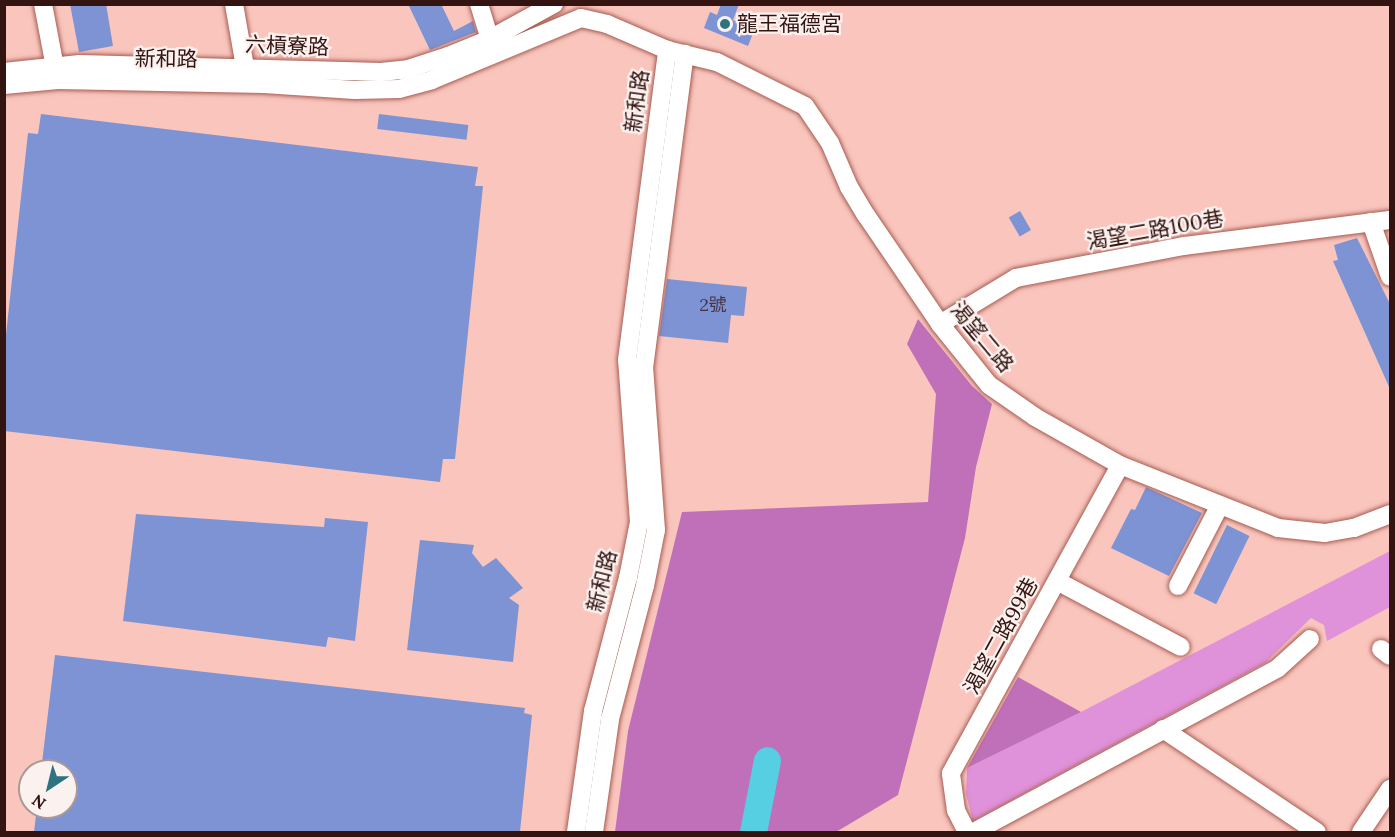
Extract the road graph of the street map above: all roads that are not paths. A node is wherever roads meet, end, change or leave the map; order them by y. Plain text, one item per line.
1 (43, 4) edge
2 (234, 4) edge
3 (479, 4) edge
4 (554, 4) edge
5 (490, 39) junction
6 (676, 52) junction
7 (244, 67) junction
8 (4, 72) edge
9 (56, 74) junction
10 (4, 85) edge
11 (1390, 220) edge
12 (1371, 222) junction
13 (1390, 277) edge
14 (940, 324) junction
15 (1120, 465) junction
16 (1219, 507) junction
17 (1390, 514) edge
18 (1057, 581) junction
19 (1178, 586) dead end
20 (1310, 639) dead end
21 (1181, 647) dead end
22 (1163, 729) junction
23 (1390, 789) edge
24 (576, 832) edge
25 (594, 832) edge
26 (967, 832) edge
27 (974, 832) edge
28 (1317, 832) edge
29 (1361, 832) edge

1 - 9 street
2 - 7 street
3 - 5 street
4 - 5 street, 六槓寮路
5 - 7 street, 六槓寮路
6 - 9 street, 新和路
6 - 14 street, 渴望二路
6 - 24 street, 新和路
6 - 25 street, 新和路
7 - 9 street, 六槓寮路
8 - 9 street, 六槓寮路
9 - 10 street, 新和路
11 - 12 street, 渴望二路100巷
12 - 13 street
12 - 14 street, 渴望二路100巷
14 - 15 street, 渴望二路
15 - 16 street, 渴望二路
15 - 18 street, 渴望二路99巷
16 - 17 street, 渴望二路
16 - 19 street
18 - 21 street
18 - 26 street, 渴望二路99巷
20 - 22 street
22 - 27 street
22 - 28 street
23 - 29 street

